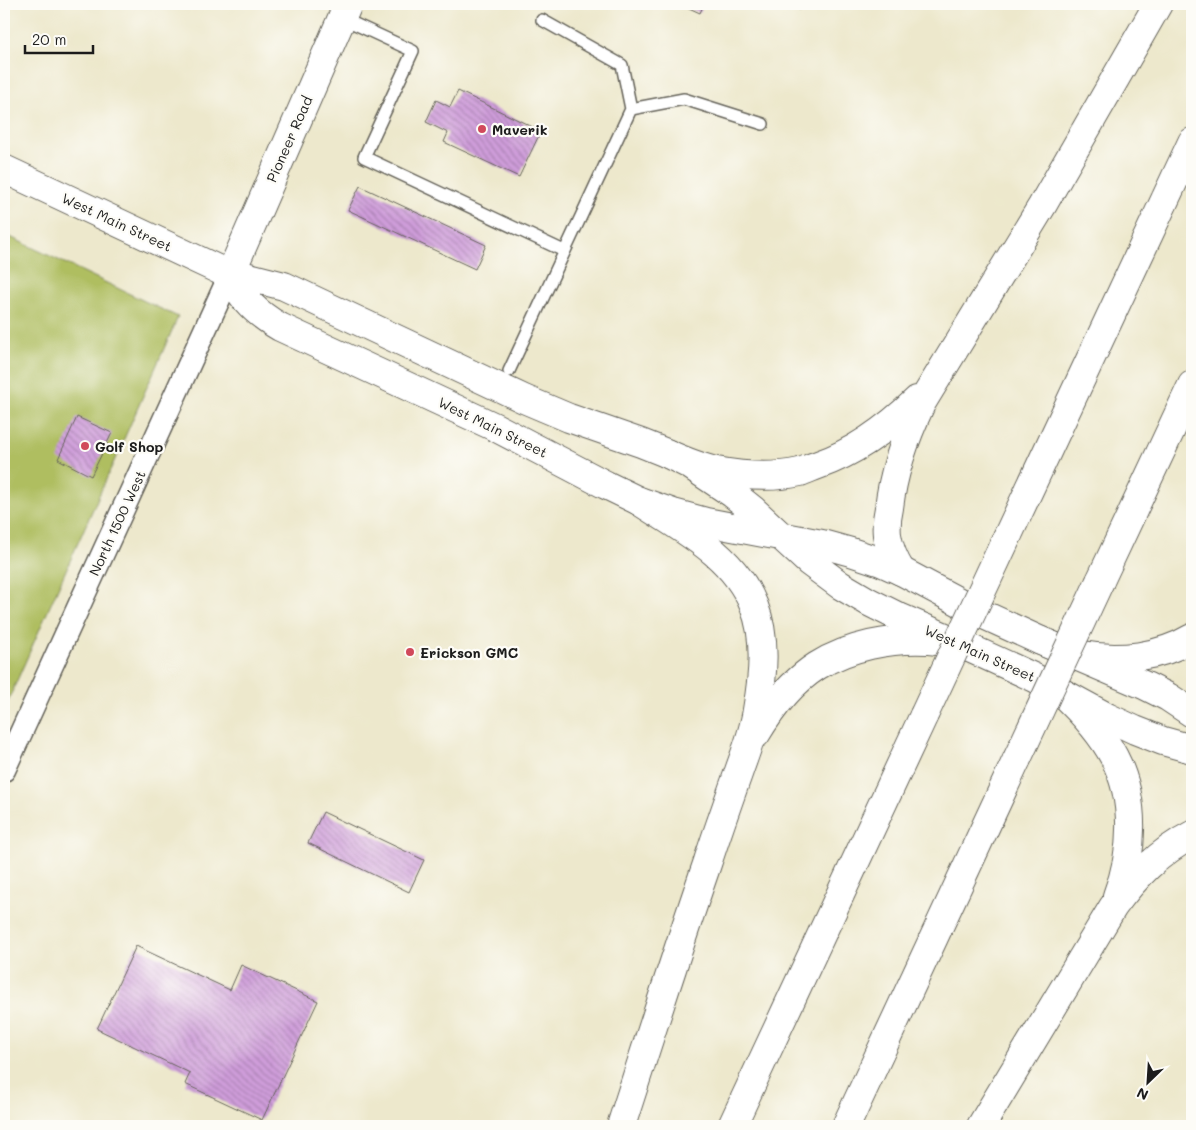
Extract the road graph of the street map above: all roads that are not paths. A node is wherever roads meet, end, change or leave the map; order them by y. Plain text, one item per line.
1 (1158, 4) edge
2 (345, 11) edge
3 (542, 20) dead end
4 (631, 109) junction
5 (764, 124) dead end
6 (1192, 142) edge
7 (4, 169) edge
8 (564, 252) junction
9 (230, 275) junction
10 (509, 371) dead end
11 (937, 376) junction
12 (1192, 385) edge
13 (666, 453) junction
14 (639, 501) junction
15 (780, 536) junction
16 (901, 571) junction
17 (1192, 638) edge
18 (1041, 641) junction
19 (970, 648) junction
20 (1061, 692) junction
21 (1192, 713) edge
22 (1192, 749) edge
23 (741, 765) junction
24 (4, 770) edge
25 (1192, 835) edge
26 (1113, 907) junction
27 (621, 1126) edge
28 (732, 1126) edge
29 (846, 1126) edge
30 (981, 1126) edge

1 - 11 main road
2 - 8 lane
2 - 9 main road, Pioneer Road
3 - 4 lane
4 - 5 lane
4 - 8 lane
6 - 28 main road, bridge
7 - 9 main road, West Main Street
8 - 10 lane
9 - 13 main road, West Main Street
9 - 14 main road, West Main Street
9 - 24 street, North 1500 West
11 - 13 main road
11 - 16 main road
12 - 29 main road, bridge
13 - 15 main road, West Main Street
14 - 15 main road, West Main Street
14 - 23 main road
15 - 16 main road, West Main Street
15 - 19 main road, West Main Street
16 - 18 main road, West Main Street
17 - 18 main road
18 - 21 main road, West Main Street
19 - 20 main road, West Main Street
19 - 23 main road
20 - 22 main road, West Main Street
20 - 26 main road
23 - 27 main road
25 - 26 main road
26 - 30 main road

